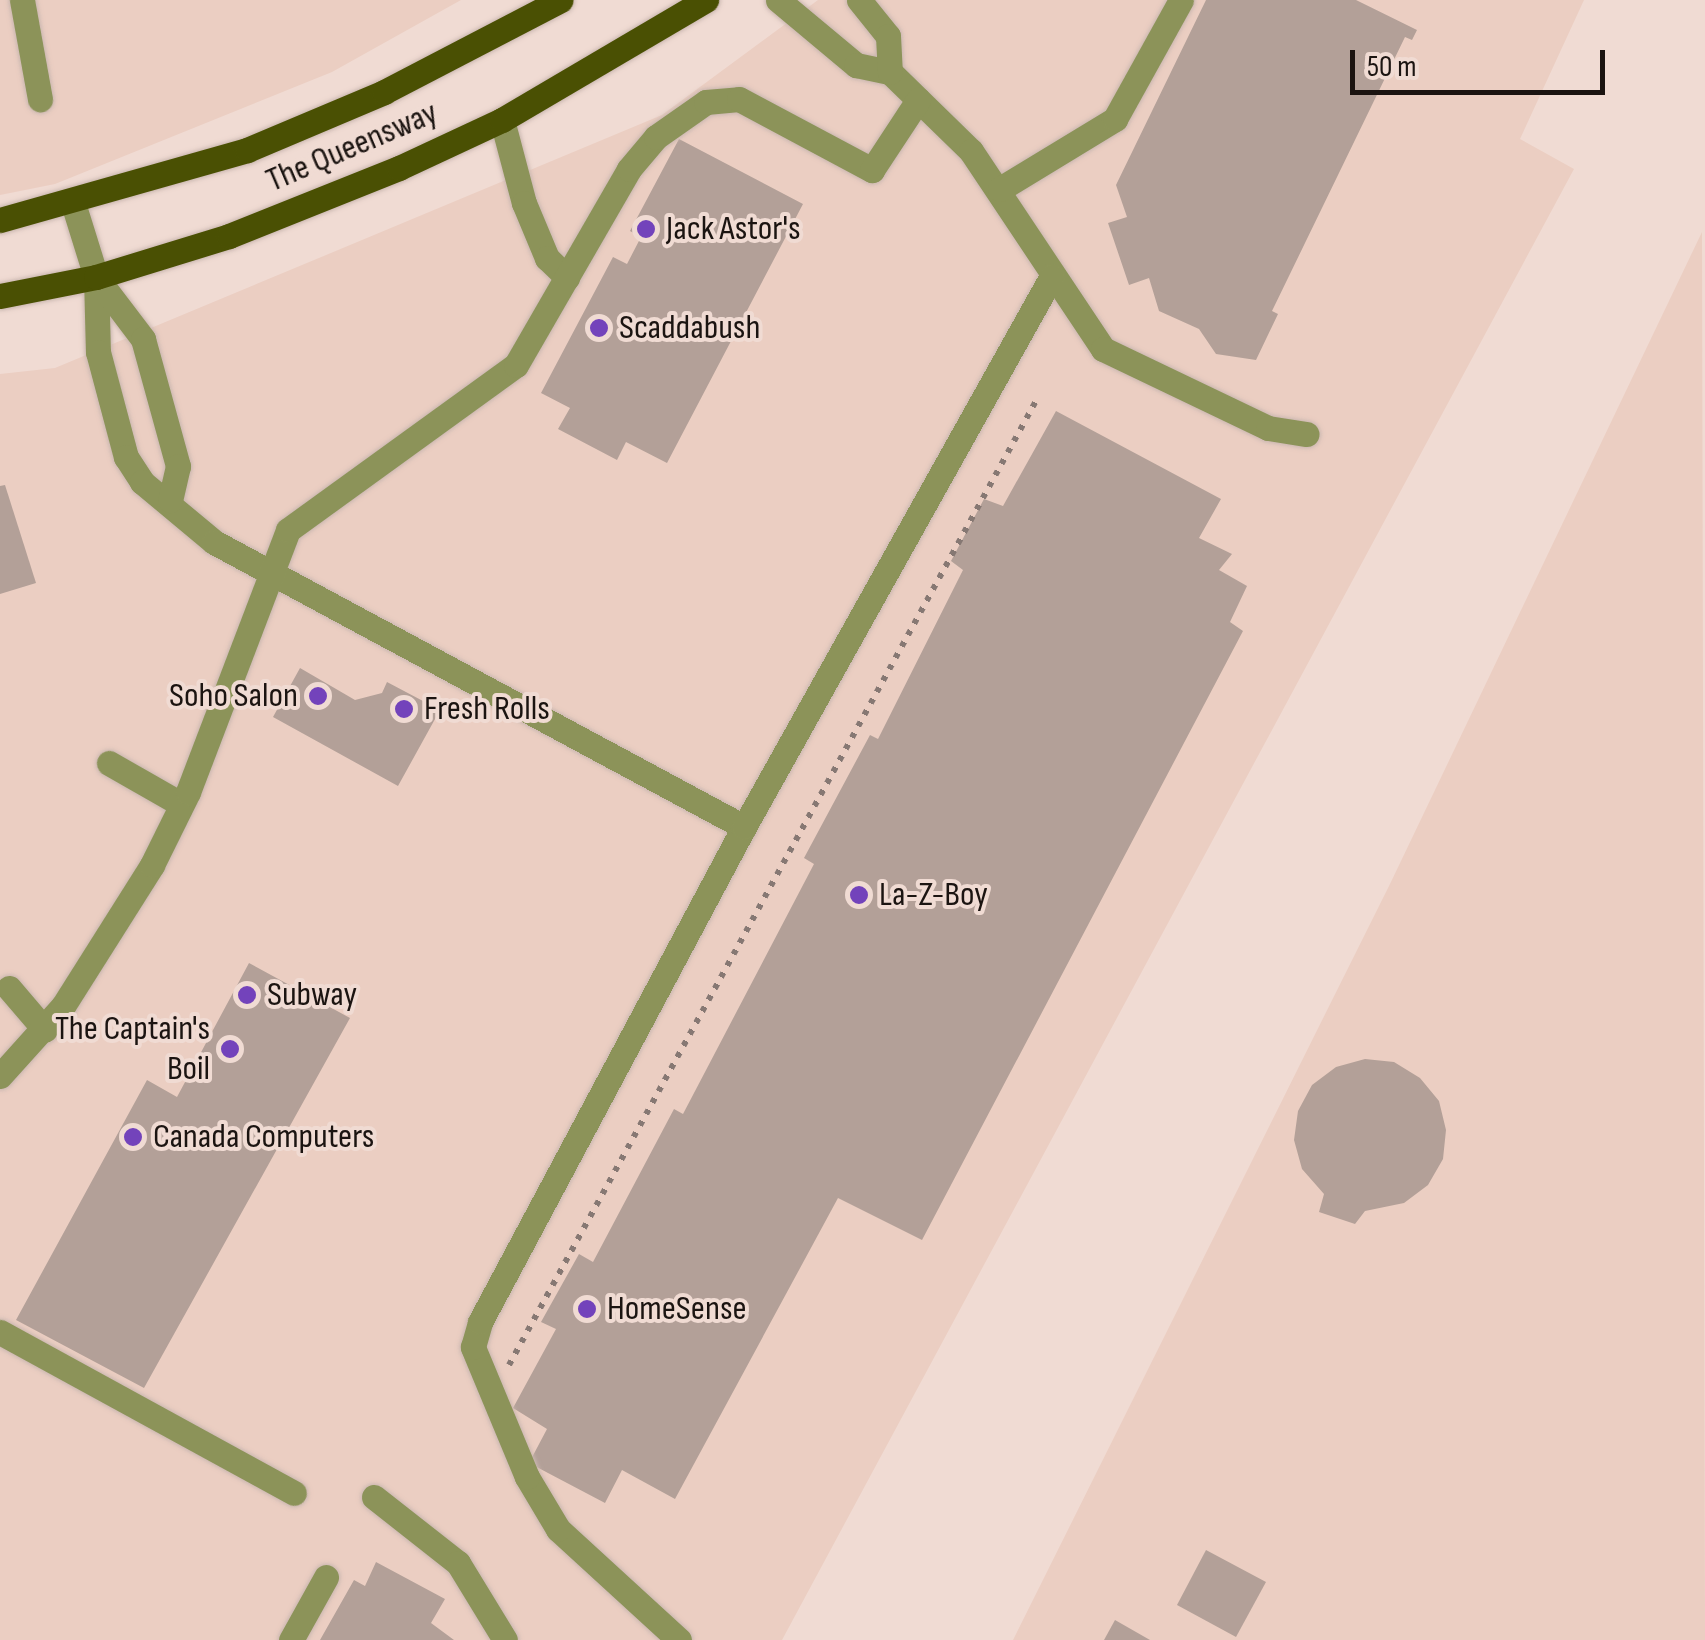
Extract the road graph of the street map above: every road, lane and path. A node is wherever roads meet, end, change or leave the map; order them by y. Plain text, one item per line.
1 (22, 0) edge
2 (561, 0) edge
3 (706, 0) edge
4 (778, 0) edge
5 (859, 0) edge
6 (1181, 0) edge
7 (890, 72) junction
8 (40, 99) dead end
9 (918, 100) junction
10 (502, 120) junction
11 (1000, 189) junction
12 (73, 203) junction
13 (0, 220) edge
14 (1052, 276) junction
15 (567, 277) junction
16 (96, 278) junction
17 (0, 296) edge
18 (1036, 401) dead end
19 (1307, 434) dead end
20 (170, 500) junction
21 (267, 571) junction
22 (110, 764) dead end
23 (182, 804) junction
24 (744, 827) junction
25 (8, 988) dead end
26 (45, 1030) junction
27 (0, 1076) edge
28 (0, 1332) edge
29 (503, 1376) dead end
30 (294, 1493) dead end
31 (374, 1497) dead end
32 (326, 1577) dead end
33 (291, 1640) edge
34 (505, 1640) edge
35 (679, 1640) edge

1 - 8 lane
2 - 12 main road, The Queensway
3 - 10 main road, The Queensway
4 - 7 lane
5 - 7 lane
6 - 11 lane
7 - 9 lane
9 - 11 lane
9 - 15 lane
10 - 15 lane
10 - 16 main road, The Queensway
11 - 14 lane
12 - 13 main road, The Queensway
12 - 16 lane
14 - 19 lane
14 - 24 lane
15 - 21 lane
16 - 17 main road, The Queensway
16 - 20 lane
16 - 20 lane
18 - 29 path
20 - 21 lane
21 - 23 lane
21 - 24 lane
22 - 23 lane
23 - 26 lane
24 - 35 lane
25 - 26 lane
26 - 27 lane
28 - 30 lane
31 - 34 lane
32 - 33 lane

